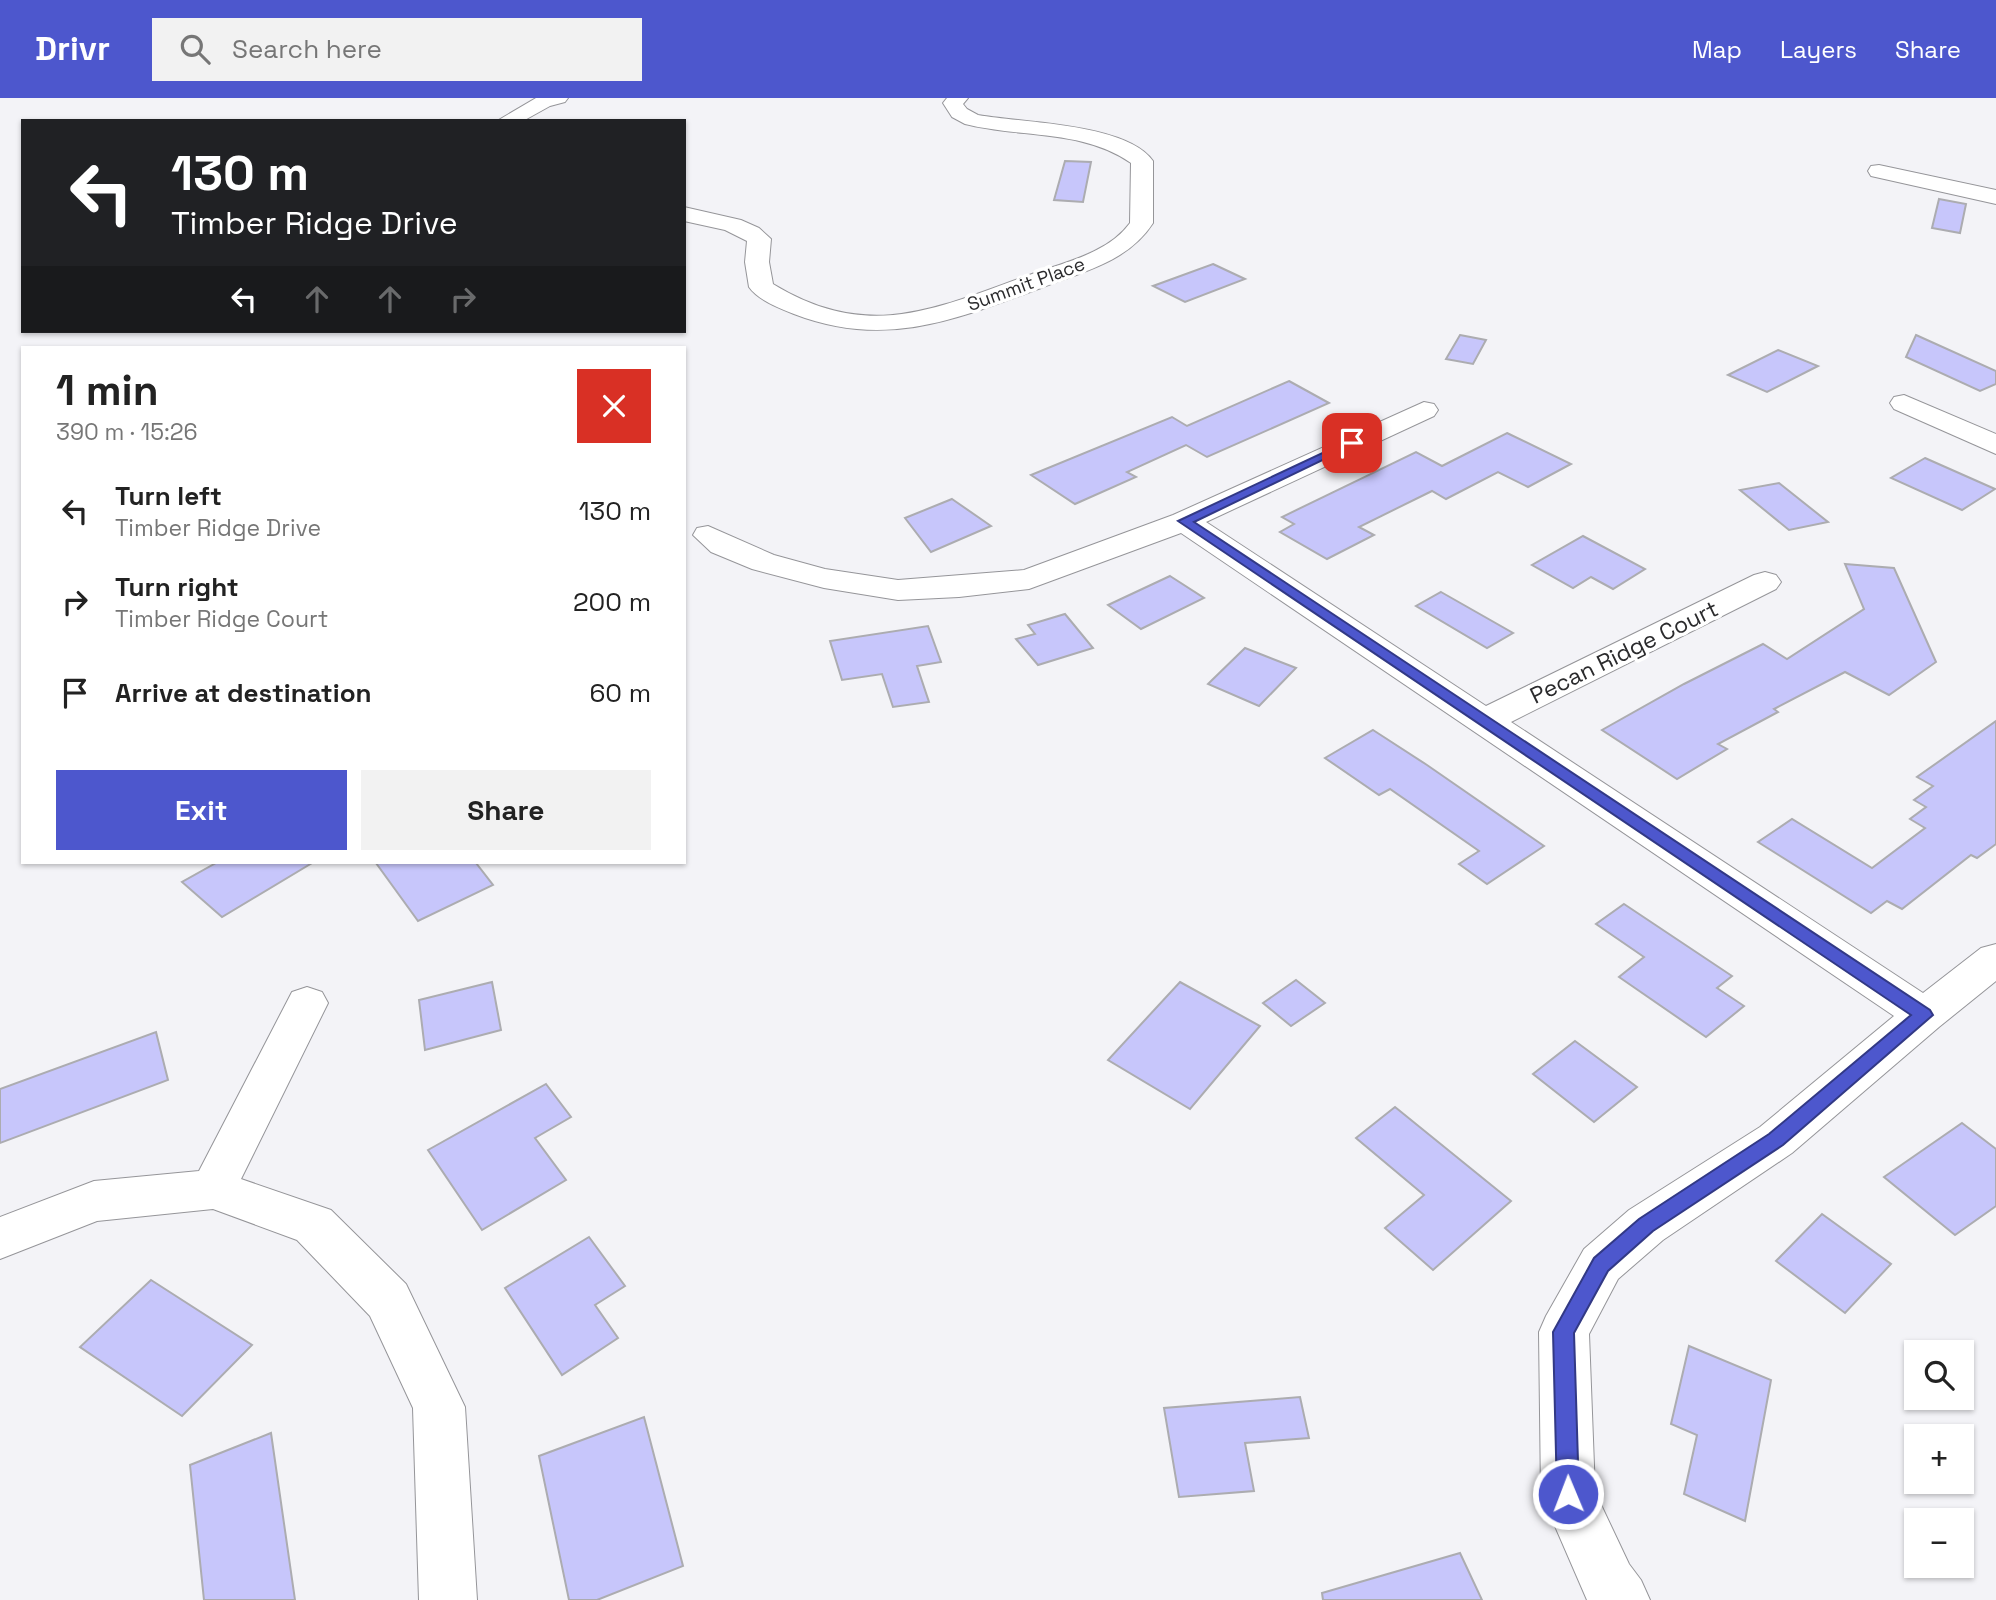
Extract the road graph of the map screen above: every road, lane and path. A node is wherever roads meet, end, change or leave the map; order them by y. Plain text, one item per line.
1 (558, 98) edge
2 (958, 98) edge
3 (511, 119) edge
4 (1879, 171) dead end
5 (1996, 197) edge
6 (686, 214) edge
7 (1904, 403) dead end
8 (1424, 410) dead end
9 (1996, 445) edge
10 (1184, 521) junction
11 (708, 535) dead end
12 (1765, 582) dead end
13 (1482, 722) junction
14 (1996, 959) edge
15 (307, 1003) dead end
16 (1924, 1015) junction
17 (213, 1189) junction
18 (0, 1238) edge
19 (448, 1600) edge
20 (1621, 1600) edge

1 - 3 street
2 - 6 street, Summit Place
4 - 5 street
7 - 9 street
8 - 10 street
10 - 11 street
10 - 13 street
12 - 13 street, Pecan Ridge Court
13 - 16 street
14 - 16 street
15 - 17 street
16 - 20 street
17 - 18 street
17 - 19 street

